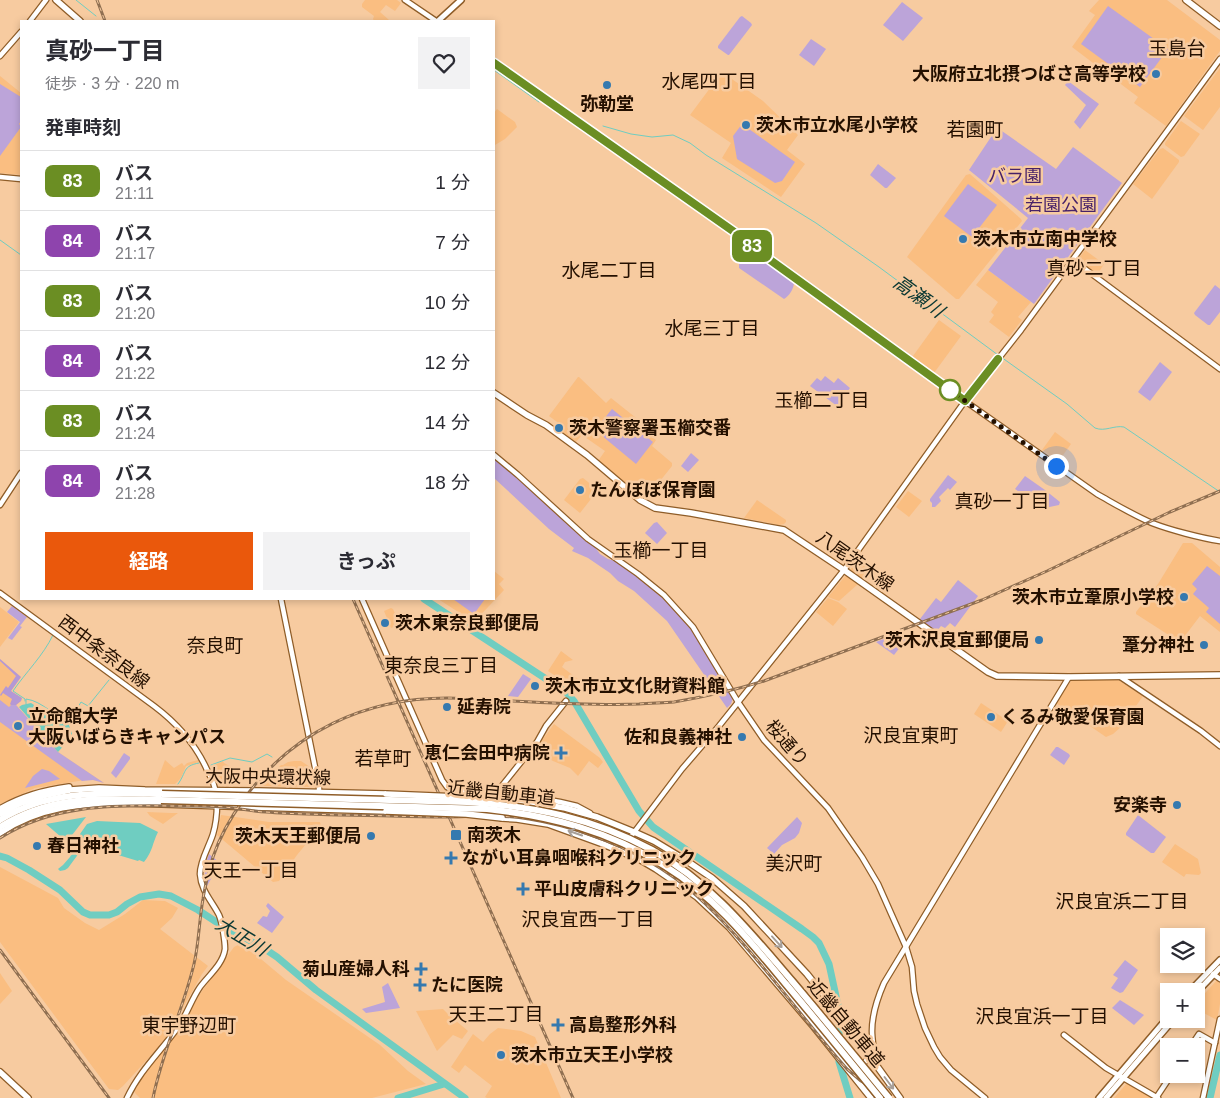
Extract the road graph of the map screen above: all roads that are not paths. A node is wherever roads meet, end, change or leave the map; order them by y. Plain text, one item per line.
1 (46, 0) edge
2 (56, 0) edge
3 (405, 0) edge
4 (461, 0) edge
5 (1191, 1) edge
6 (31, 20) edge
7 (79, 20) edge
8 (435, 20) edge
9 (438, 20) edge
10 (1220, 26) edge
11 (20, 33) edge
12 (0, 56) edge
13 (1220, 60) edge
14 (495, 64) edge
15 (0, 177) edge
16 (20, 179) edge
17 (1073, 260) junction
18 (1220, 369) edge
19 (495, 394) edge
20 (965, 401) junction
21 (495, 456) edge
22 (20, 475) edge
23 (0, 505) edge
24 (1220, 540) edge
25 (844, 570) junction
26 (0, 593) edge
27 (281, 600) edge
28 (362, 600) edge
29 (1220, 674) edge
30 (1118, 676) junction
31 (1069, 677) junction
32 (566, 700) dead end
33 (738, 702) junction
34 (1220, 746) edge
35 (215, 791) junction
36 (319, 792) junction
37 (497, 792) junction
38 (82, 805) junction
39 (217, 806) junction
40 (3, 810) edge
41 (0, 814) edge
42 (597, 818) junction
43 (0, 820) edge
44 (0, 827) edge
45 (634, 832) junction
46 (0, 835) edge
47 (620, 851) junction
48 (906, 947) junction
49 (1220, 960) edge
50 (1220, 968) edge
51 (1213, 974) junction
52 (1220, 979) edge
53 (1198, 983) edge
54 (1205, 983) edge
55 (1220, 1019) edge
56 (1160, 1027) edge
57 (1166, 1028) edge
58 (1064, 1036) dead end
59 (1196, 1038) edge
60 (1215, 1043) junction
61 (870, 1057) junction
62 (0, 1072) edge
63 (852, 1074) junction
64 (1121, 1076) junction
65 (1166, 1083) edge
66 (128, 1096) edge
67 (28, 1098) edge
68 (135, 1098) edge
69 (871, 1098) edge
70 (880, 1098) edge
71 (889, 1098) edge
72 (900, 1098) edge
73 (985, 1098) edge
74 (1099, 1098) edge
75 (1106, 1098) edge
76 (1157, 1098) edge
77 (1203, 1098) edge

1 - 6 street
2 - 7 main road
3 - 8 street
4 - 9 main road
5 - 10 main road
11 - 12 street
13 - 17 street
14 - 20 street
15 - 16 street
17 - 18 street
17 - 20 street
19 - 25 main road, 八尾茨木線
20 - 24 street
20 - 25 street
21 - 33 street, 桜通り
22 - 23 street
25 - 31 main road, 八尾茨木線
25 - 33 street
26 - 35 street, 西中条奈良線
27 - 36 street
28 - 37 street
29 - 30 main road, 八尾茨木線
30 - 31 main road, 八尾茨木線
30 - 34 street
31 - 48 street
32 - 37 street
33 - 45 street
33 - 48 street, 桜通り
35 - 36 main road, 大阪中央環状線
35 - 39 street, 西中条奈良線
35 - 40 main road, 大阪中央環状線
36 - 42 main road, 大阪中央環状線, bridge
37 - 42 street
38 - 39 main road, 大阪中央環状線
38 - 46 main road
38 - 46 main road, 大阪中央環状線
47 -> 39 main road, 大阪中央環状線, bridge
39 - 66 street, 西中条奈良線
40 - 41 main road, 大阪中央環状線
42 - 45 main road, 大阪中央環状線
43 - 71 highway, 近畿自動車道, bridge
44 - 70 highway, 近畿自動車道, bridge
45 - 47 street
45 -> 61 main road, 大阪中央環状線
47 - 63 main road, 大阪中央環状線
48 - 61 street
48 - 73 street, 桜通り
49 - 53 main road
50 - 51 main road
51 - 52 street
51 - 54 main road
55 - 60 street
56 - 64 main road
57 - 64 main road
58 - 64 street
59 - 60 street
60 - 77 street
61 - 63 street
61 -> 72 main road, 大阪中央環状線
62 - 67 main road
63 - 69 main road, 大阪中央環状線
64 - 74 main road
64 - 75 main road
64 - 76 street
65 - 76 street
66 - 68 street

